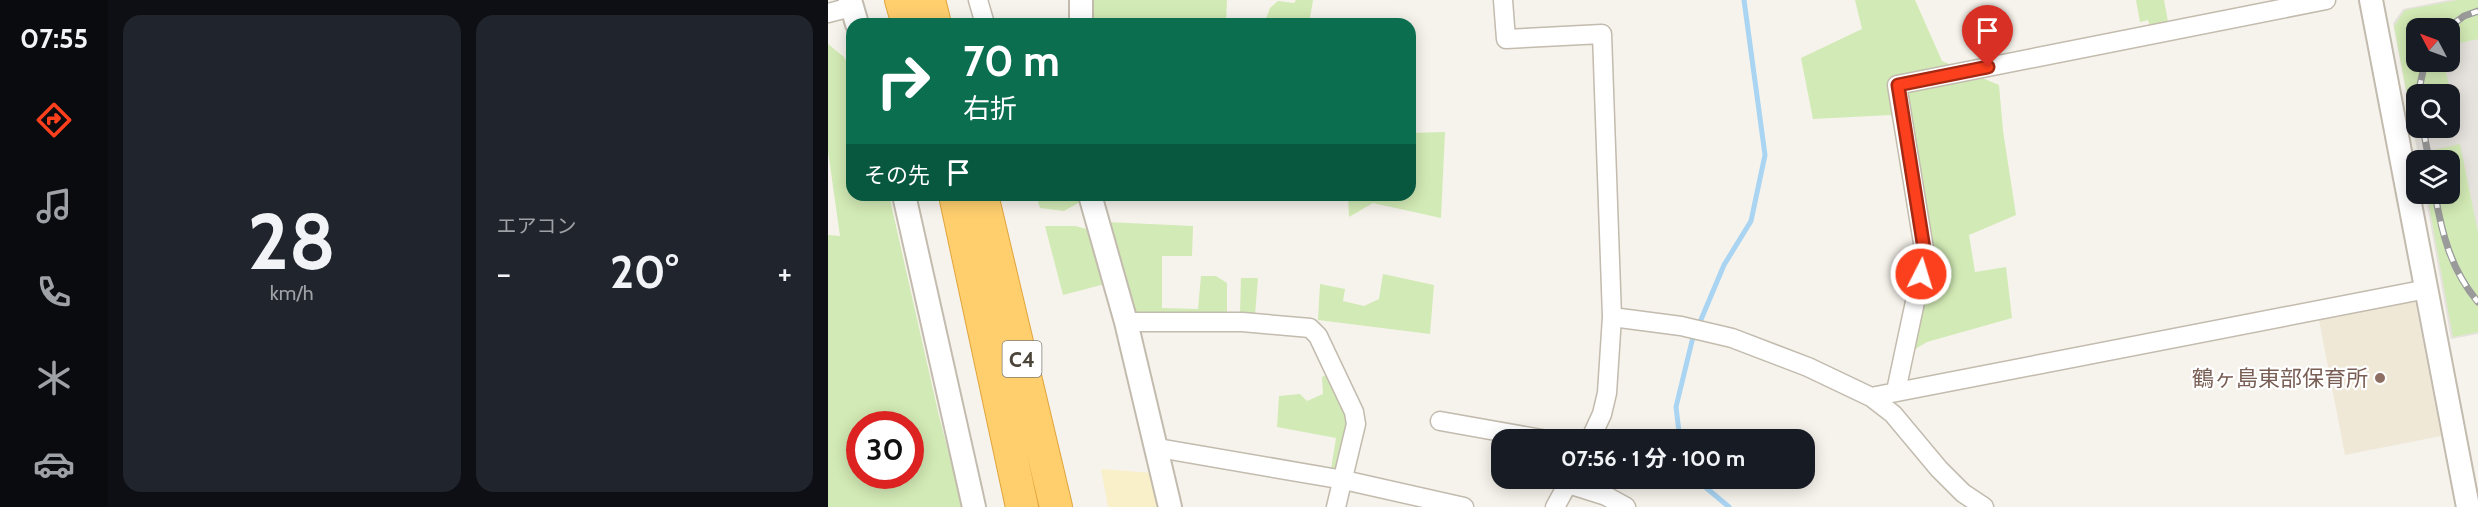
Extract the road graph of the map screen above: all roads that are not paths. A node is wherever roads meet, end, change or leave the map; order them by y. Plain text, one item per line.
1 (901, 0) edge
2 (929, 0) edge
3 (978, 0) edge
4 (1081, 0) edge
5 (1503, 0) edge
6 (2326, 0) edge
7 (2371, 0) edge
8 (853, 10) edge
9 (828, 13) edge
10 (906, 18) edge
11 (934, 18) edge
12 (983, 18) edge
13 (1081, 18) edge
14 (905, 201) edge
15 (1092, 201) edge
16 (971, 204) edge
17 (2427, 289) junction
18 (1612, 317) junction
19 (1126, 322) junction
20 (1896, 391) junction
21 (1871, 397) junction
22 (1440, 421) dead end
23 (1595, 429) edge
24 (1491, 430) edge
25 (1158, 448) junction
26 (1344, 480) junction
27 (1565, 489) edge
28 (1589, 489) edge
29 (974, 507) edge
30 (1022, 507) edge
31 (1056, 507) edge
32 (1170, 507) edge
33 (1336, 507) edge
34 (1464, 507) edge
35 (1555, 507) edge
36 (1626, 507) edge
37 (1984, 507) edge
38 (2468, 507) edge

1 - 10 highway
2 - 11 highway
3 - 12 street
4 - 13 street
5 - 18 street
6 - 20 street
7 - 17 street
8 - 9 street
14 - 29 street
15 - 19 street
16 - 30 highway, C4
16 - 31 highway, C4
17 - 20 street
17 - 38 street
18 - 21 street
18 - 23 street
19 - 25 street
19 - 26 street
20 - 21 street
21 - 37 street
22 - 24 street
25 - 26 street
25 - 32 street
26 - 33 street
26 - 34 street
27 - 35 street
28 - 36 street

